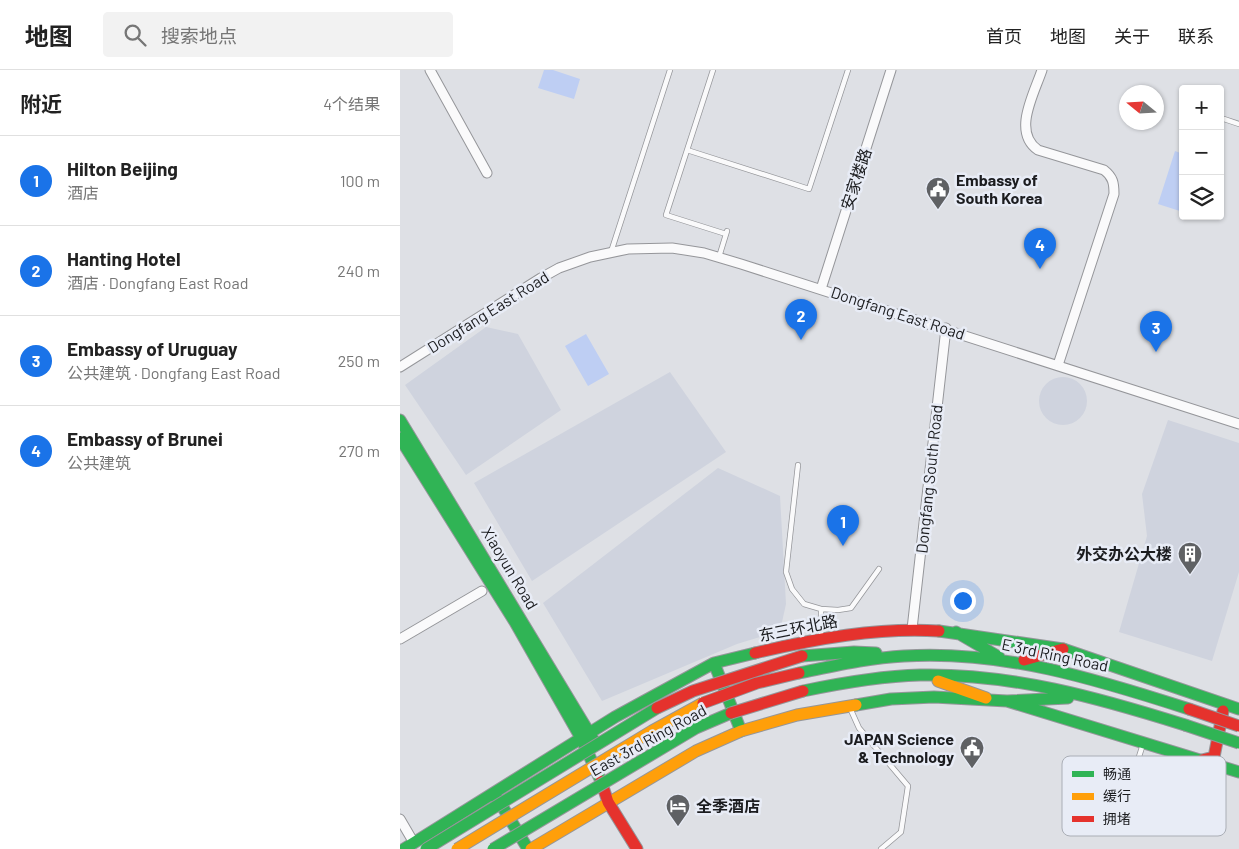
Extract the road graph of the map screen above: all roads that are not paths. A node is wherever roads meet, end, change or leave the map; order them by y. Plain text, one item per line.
1 (430, 70) edge
2 (670, 70) edge
3 (713, 70) edge
4 (848, 70) edge
5 (891, 70) edge
6 (1042, 70) edge
7 (1224, 119) dead end
8 (1239, 124) edge
9 (687, 150) junction
10 (487, 173) dead end
11 (611, 252) junction
12 (719, 257) junction
13 (821, 288) junction
14 (946, 328) junction
15 (1058, 365) junction
16 (400, 367) edge
17 (400, 420) edge
18 (1239, 424) edge
19 (400, 438) edge
20 (798, 464) dead end
21 (879, 569) dead end
22 (482, 591) dead end
23 (821, 609) junction
24 (912, 629) junction
25 (956, 632) junction
26 (400, 639) edge
27 (822, 640) junction
28 (1064, 649) junction
29 (915, 655) junction
30 (1001, 658) junction
31 (1021, 661) junction
32 (714, 663) junction
33 (799, 673) joint
34 (920, 675) junction
35 (1094, 697) junction
36 (986, 698) junction
37 (1008, 700) junction
38 (1215, 700) junction
39 (849, 706) junction
40 (1239, 709) edge
41 (1239, 726) edge
42 (741, 731) junction
43 (592, 732) junction
44 (581, 738) junction
45 (1144, 742) junction
46 (1239, 743) edge
47 (1140, 756) edge
48 (1189, 756) edge
49 (1214, 756) edge
50 (1226, 768) edge
51 (600, 771) junction
52 (1239, 772) edge
53 (494, 792) junction
54 (608, 802) junction
55 (400, 819) edge
56 (512, 823) junction
57 (410, 846) edge
58 (426, 849) edge
59 (457, 849) edge
60 (493, 849) edge
61 (529, 849) edge
62 (637, 849) edge
63 (880, 849) edge

1 - 10 street
2 - 11 lane
3 - 9 lane
4 - 9 lane
5 - 13 street, 安家楼路
6 - 15 street
7 - 8 lane
9 - 12 lane
11 - 12 street, Dongfang East Road
11 - 16 street, Dongfang East Road
12 - 13 street, Dongfang East Road
13 - 14 street, Dongfang East Road
14 - 15 street, Dongfang East Road
14 - 24 street, Dongfang South Road
15 - 18 street, Dongfang East Road
17 - 43 main road, Xiaoyun Road
19 - 44 main road, Xiaoyun Road
20 - 23 lane
21 - 23 lane
22 - 26 street
23 - 27 lane
24 - 25 main road, 东三环北路
24 - 27 main road, 东三环北路
25 - 28 main road, 东三环北路
25 - 30 main road
27 - 32 main road, 东三环北路
28 - 31 main road
28 - 38 main road, 东三环北路
29 - 30 main road, E 3rd Ring Road
29 - 33 main road, E 3rd Ring Road
29 - 58 main road, bridge
30 - 31 main road, E 3rd Ring Road
31 - 41 main road, E 3rd Ring Road, bridge
32 - 42 main road
32 - 43 main road, 东三环北路
33 - 59 main road, East 3rd Ring Road, bridge
34 - 35 main road, E 3rd Ring Road
34 - 36 main road
34 - 60 main road, East 3rd Ring Road, bridge
35 - 37 main road
35 - 46 main road, E 3rd Ring Road, bridge
36 - 37 main road
36 - 39 main road
37 - 45 main road
38 - 40 main road, 东三环北路
38 - 49 main road
39 - 42 main road
39 - 63 lane
42 - 54 main road
43 - 44 main road, 东三环北路
43 - 51 main road, Xiaoyun Road
44 - 51 main road, Xiaoyun Road
44 - 53 main road, 东三环北路
45 - 47 lane
45 - 48 main road
50 - 52 main road
51 - 54 main road
51 - 56 main road
53 - 56 main road
53 - 57 main road, 东三环北路
54 - 61 main road
54 - 62 main road
55 - 57 street
56 - 61 main road

